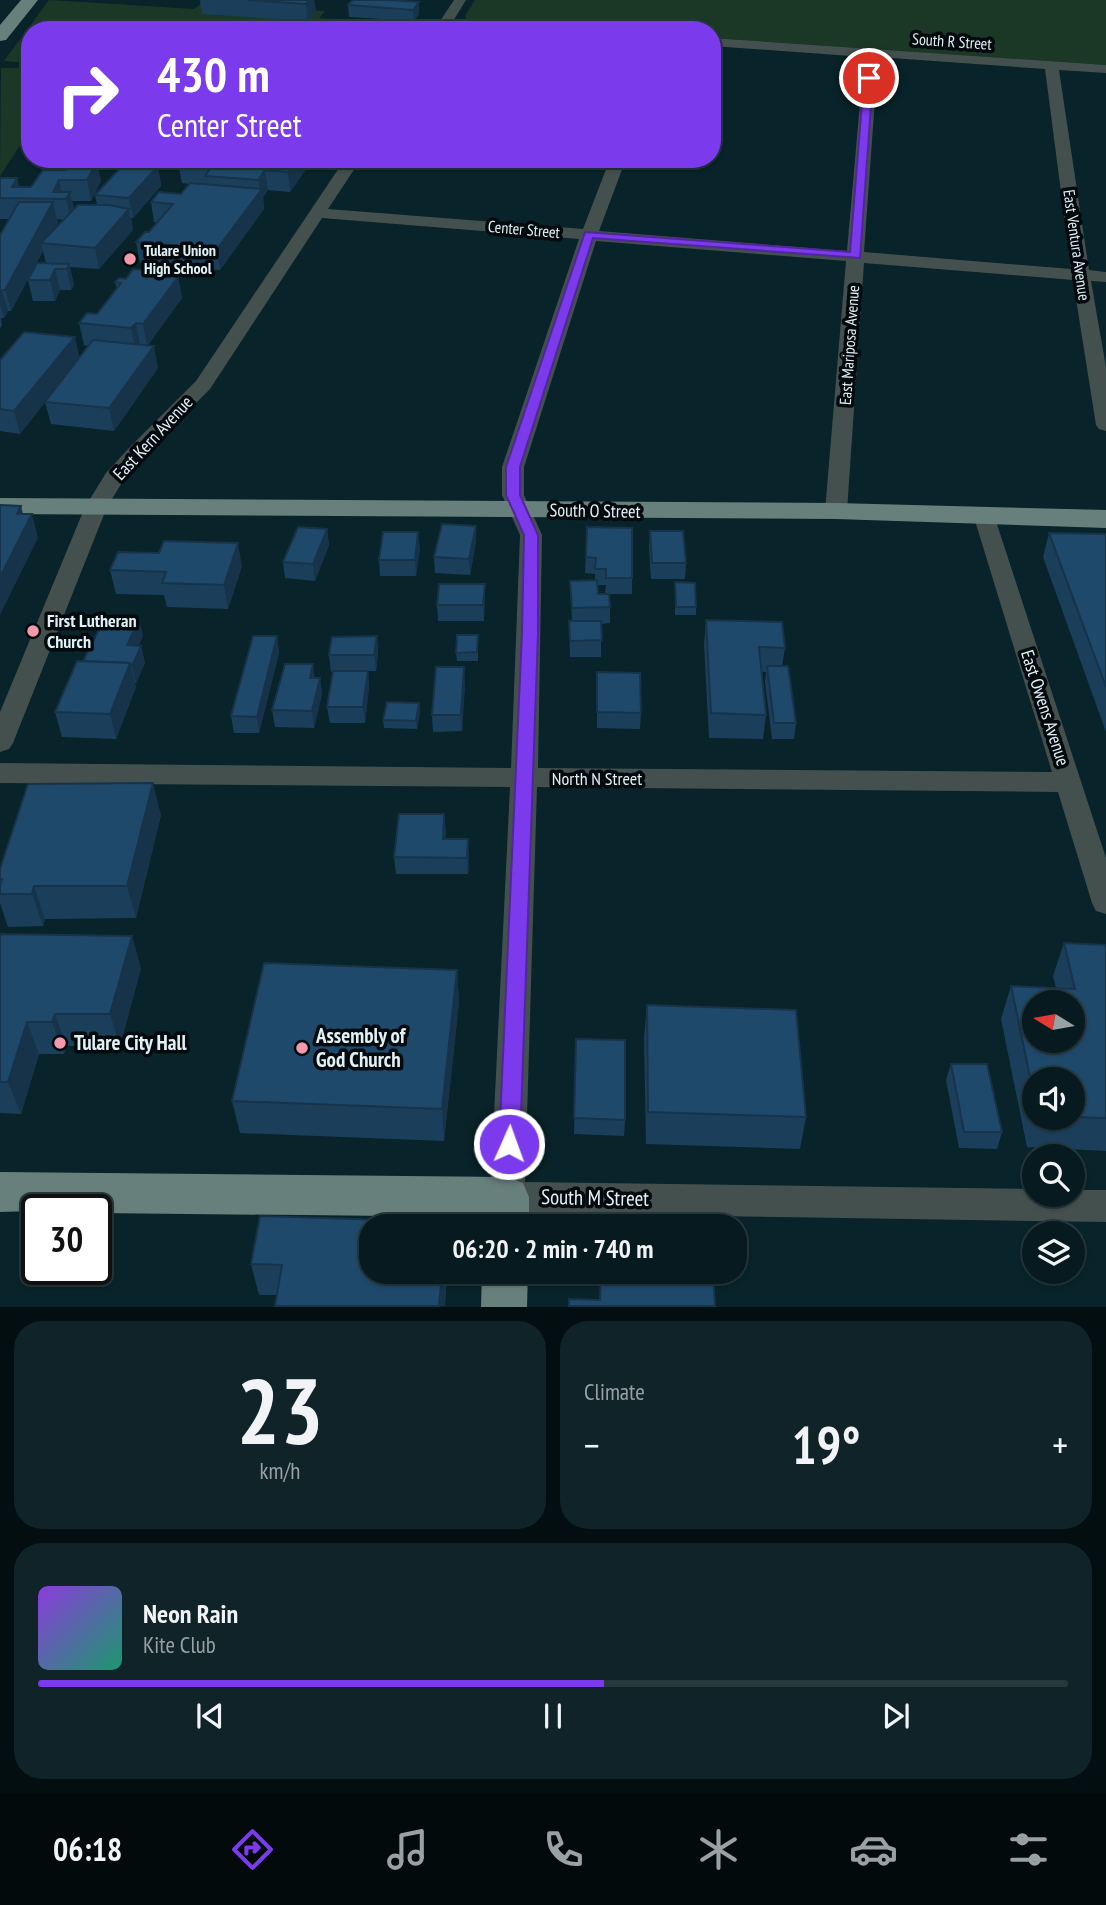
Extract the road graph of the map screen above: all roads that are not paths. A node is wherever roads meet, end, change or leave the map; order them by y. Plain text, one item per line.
1 (30, 0) edge
2 (460, 0) edge
3 (446, 21) edge
4 (0, 36) edge
5 (721, 42) edge
6 (871, 53) junction
7 (1051, 65) junction
8 (1106, 69) edge
9 (348, 168) edge
10 (615, 168) edge
11 (318, 213) junction
12 (589, 235) junction
13 (856, 256) junction
14 (1081, 275) junction
15 (1106, 278) edge
16 (1106, 425) edge
17 (0, 506) edge
18 (96, 507) junction
19 (522, 510) junction
20 (836, 511) junction
21 (984, 514) junction
22 (1106, 519) edge
23 (0, 743) edge
24 (0, 773) edge
25 (524, 779) junction
26 (1069, 782) junction
27 (1106, 902) edge
28 (0, 1192) edge
29 (1106, 1206) edge
30 (507, 1212) edge
31 (505, 1284) edge
32 (504, 1307) edge

1 - 4 main road
2 - 3 street
5 - 6 street, South R Street
6 - 7 street, South R Street
6 - 13 street, East Mariposa Avenue
7 - 8 street, South R Street
7 - 14 street, East Ventura Avenue
9 - 11 street, East Kern Avenue
10 - 12 street
11 - 12 street, Center Street
11 - 18 street, East Kern Avenue
12 - 13 street, Center Street
12 - 19 street
13 - 14 street, Center Street
13 - 20 street, East Mariposa Avenue
14 - 15 street, Center Street
14 - 16 street, East Ventura Avenue
17 - 18 main road, South O Street
18 - 19 main road, South O Street
18 - 23 street, East Kern Avenue
19 - 20 main road, South O Street
19 - 25 street
20 - 21 main road, South O Street
21 - 22 main road, South O Street
21 - 26 street, East Owens Avenue
24 - 25 street, North N Street
25 - 26 street, North N Street
25 - 30 street
26 - 27 street, East Owens Avenue
28 - 30 main road, South M Street
29 - 30 street, South M Street
31 - 32 main road

